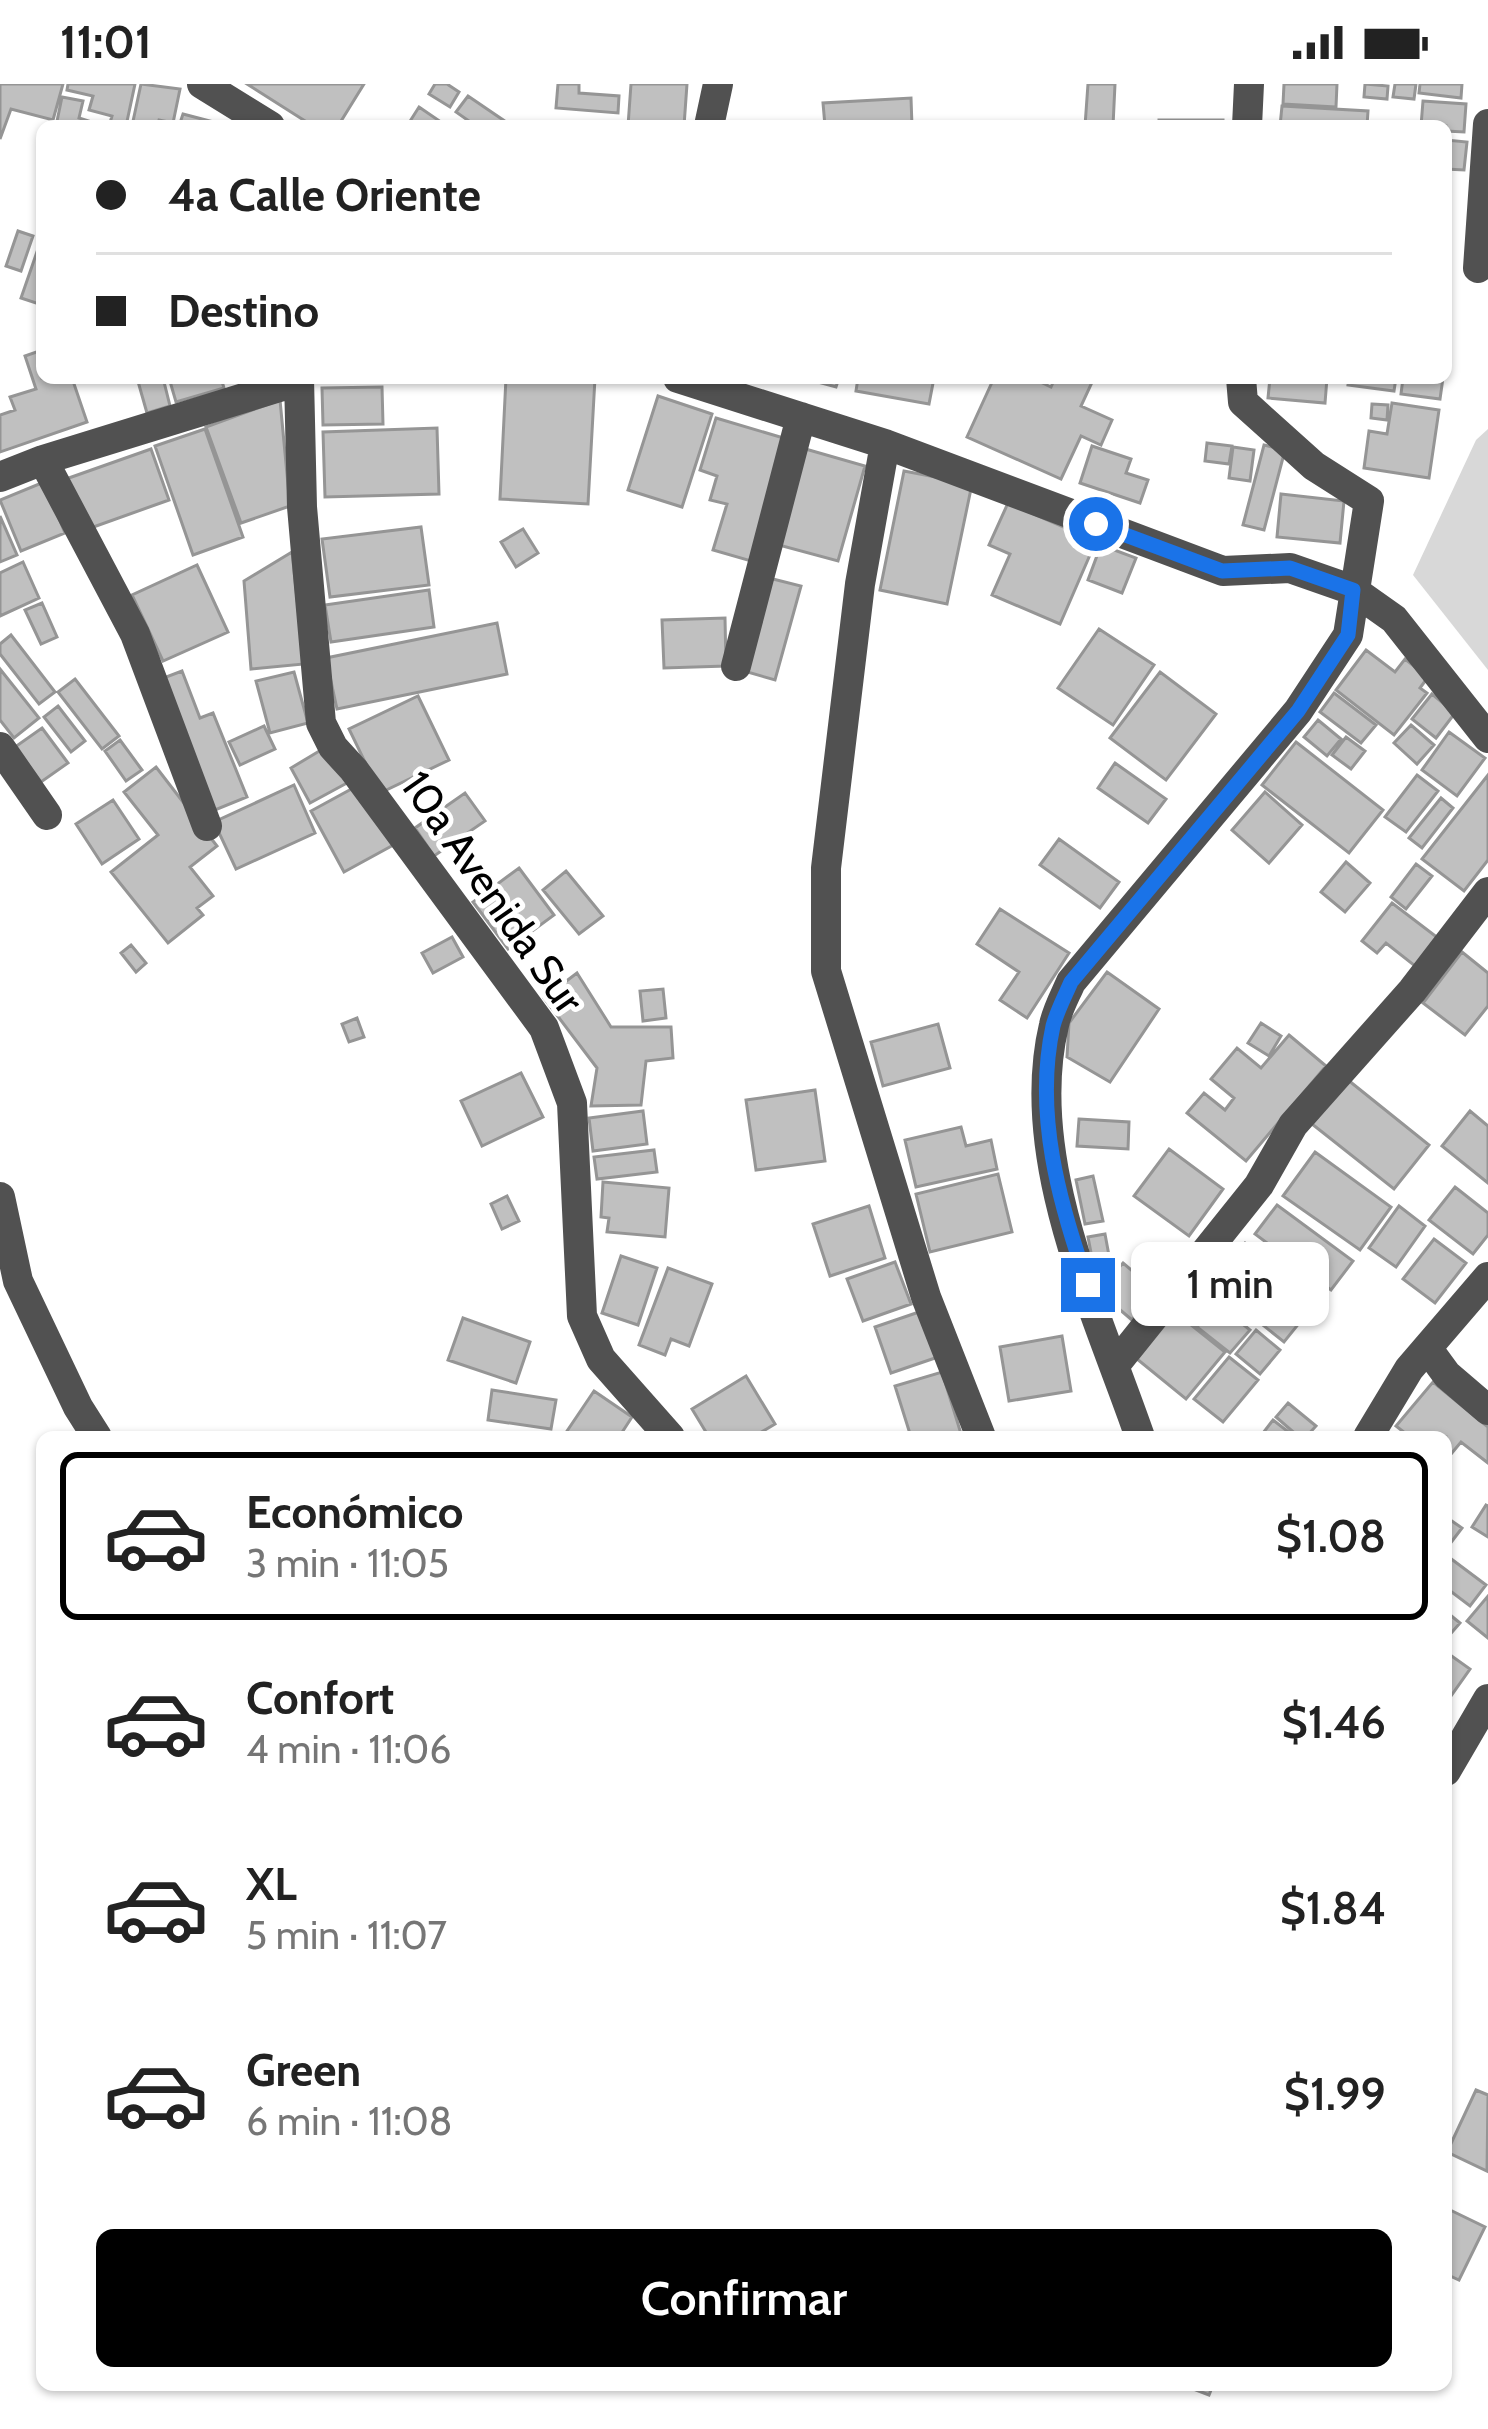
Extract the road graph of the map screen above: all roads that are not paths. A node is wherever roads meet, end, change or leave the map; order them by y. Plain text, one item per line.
1 (202, 84) edge
2 (718, 84) edge
3 (1249, 84) edge
4 (260, 120) edge
5 (710, 120) edge
6 (1247, 120) edge
7 (1488, 124) edge
8 (1478, 268) dead end
9 (286, 384) edge
10 (299, 384) edge
11 (697, 384) edge
12 (1242, 384) edge
13 (801, 417) junction
14 (885, 444) junction
15 (44, 460) junction
16 (0, 477) edge
17 (1353, 590) junction
18 (736, 666) dead end
19 (1488, 738) edge
20 (0, 746) edge
21 (47, 815) dead end
22 (207, 826) dead end
23 (1488, 892) edge
24 (0, 1197) edge
25 (1488, 1276) edge
26 (1427, 1348) junction
27 (1115, 1365) junction
28 (1488, 1410) edge
29 (93, 1431) edge
30 (665, 1431) edge
31 (979, 1431) edge
32 (1138, 1431) edge
33 (1372, 1431) edge
34 (1488, 1699) edge
35 (1452, 1761) edge

1 - 4 street
2 - 5 street
3 - 6 street
7 - 8 street
9 - 15 street
10 - 30 street, 10a Avenida Sur
11 - 13 street
12 - 17 street
13 - 14 street
13 - 18 street
14 - 17 street
14 - 31 street
15 - 16 street
15 - 22 street
17 - 19 street
17 - 27 street
20 - 21 street
23 - 27 street
24 - 29 street
25 - 26 street
26 - 28 street
26 - 33 street
27 - 32 street
34 - 35 street

